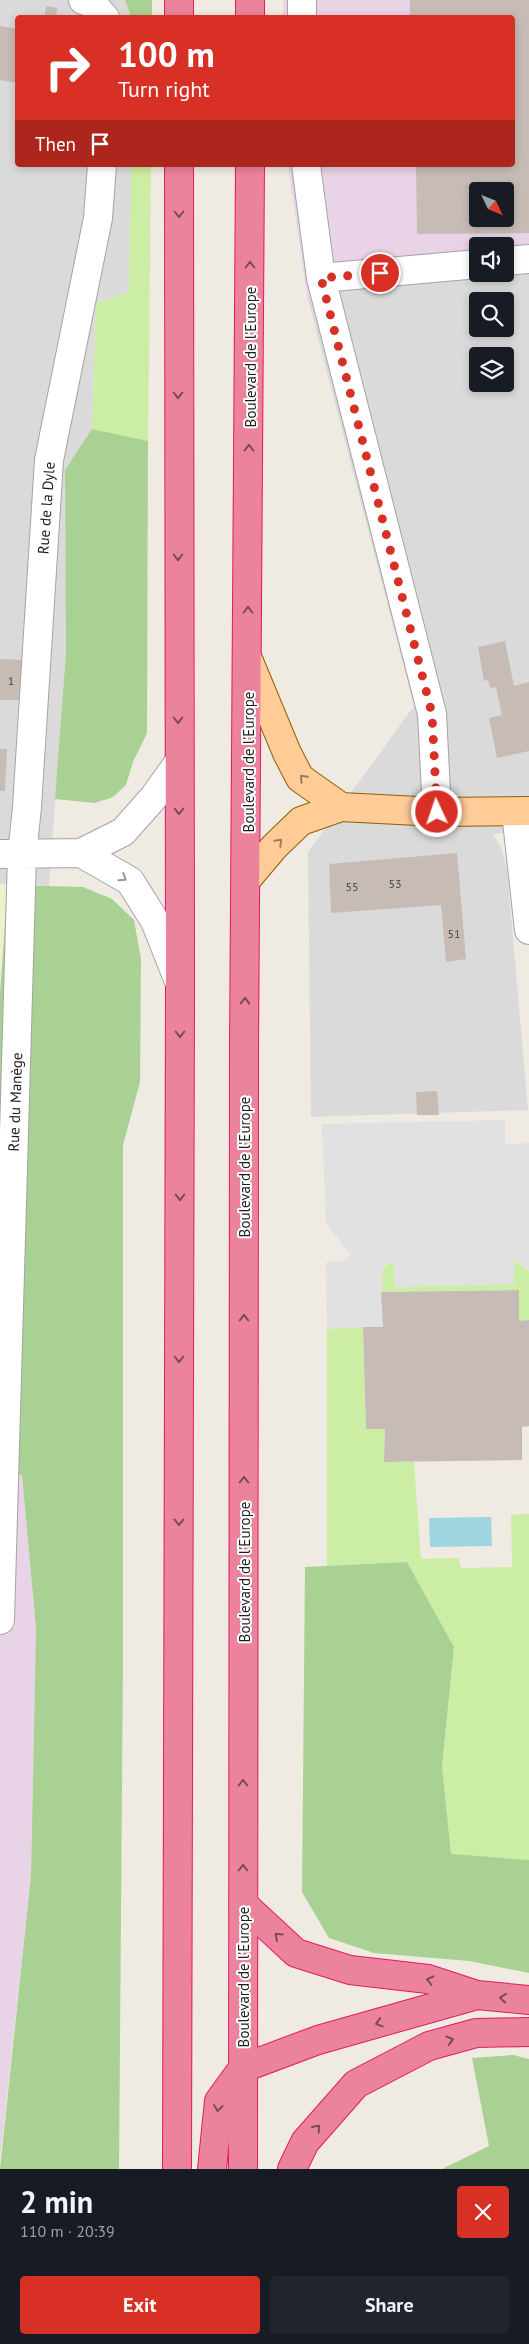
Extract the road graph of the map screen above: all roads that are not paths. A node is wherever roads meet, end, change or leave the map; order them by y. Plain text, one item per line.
1 (82, 0) edge
2 (179, 0) edge
3 (250, 0) edge
4 (302, 0) edge
5 (102, 15) edge
6 (179, 15) edge
7 (250, 15) edge
8 (302, 15) edge
9 (102, 167) edge
10 (179, 167) edge
11 (250, 167) edge
12 (306, 167) edge
13 (529, 259) edge
14 (514, 260) edge
15 (469, 265) edge
16 (321, 278) junction
17 (248, 659) junction
18 (178, 762) junction
19 (341, 807) junction
20 (437, 812) junction
21 (523, 812) edge
22 (81, 853) junction
23 (11, 855) edge
24 (247, 878) junction
25 (529, 930) edge
26 (180, 986) junction
27 (0, 1620) edge
28 (243, 1904) junction
29 (476, 1995) junction
30 (529, 2000) edge
31 (529, 2032) edge
32 (243, 2068) junction
33 (177, 2169) edge
34 (212, 2169) edge
35 (243, 2169) edge
36 (292, 2169) edge

1 - 5 street
2 - 6 highway
3 - 7 highway
4 - 8 street
9 - 23 street, Rue de la Dyle
10 -> 18 highway
17 -> 11 highway, Boulevard de l'Europe
12 - 16 street
13 - 14 street
15 - 16 street
16 - 20 street
19 -> 17 main road
17 - 24 highway, Boulevard de l'Europe
18 - 22 street
18 -> 26 highway
19 - 20 main road
24 -> 19 main road
20 - 21 main road
21 - 25 street
22 - 23 street
22 -> 26 street
23 - 27 street, Rue du Manège
28 -> 24 highway, Boulevard de l'Europe
26 -> 33 highway
29 -> 28 highway
28 - 32 highway, Boulevard de l'Europe
30 -> 29 highway
29 -> 32 highway
36 -> 31 highway
32 -> 34 highway
32 - 35 highway, Boulevard de l'Europe

